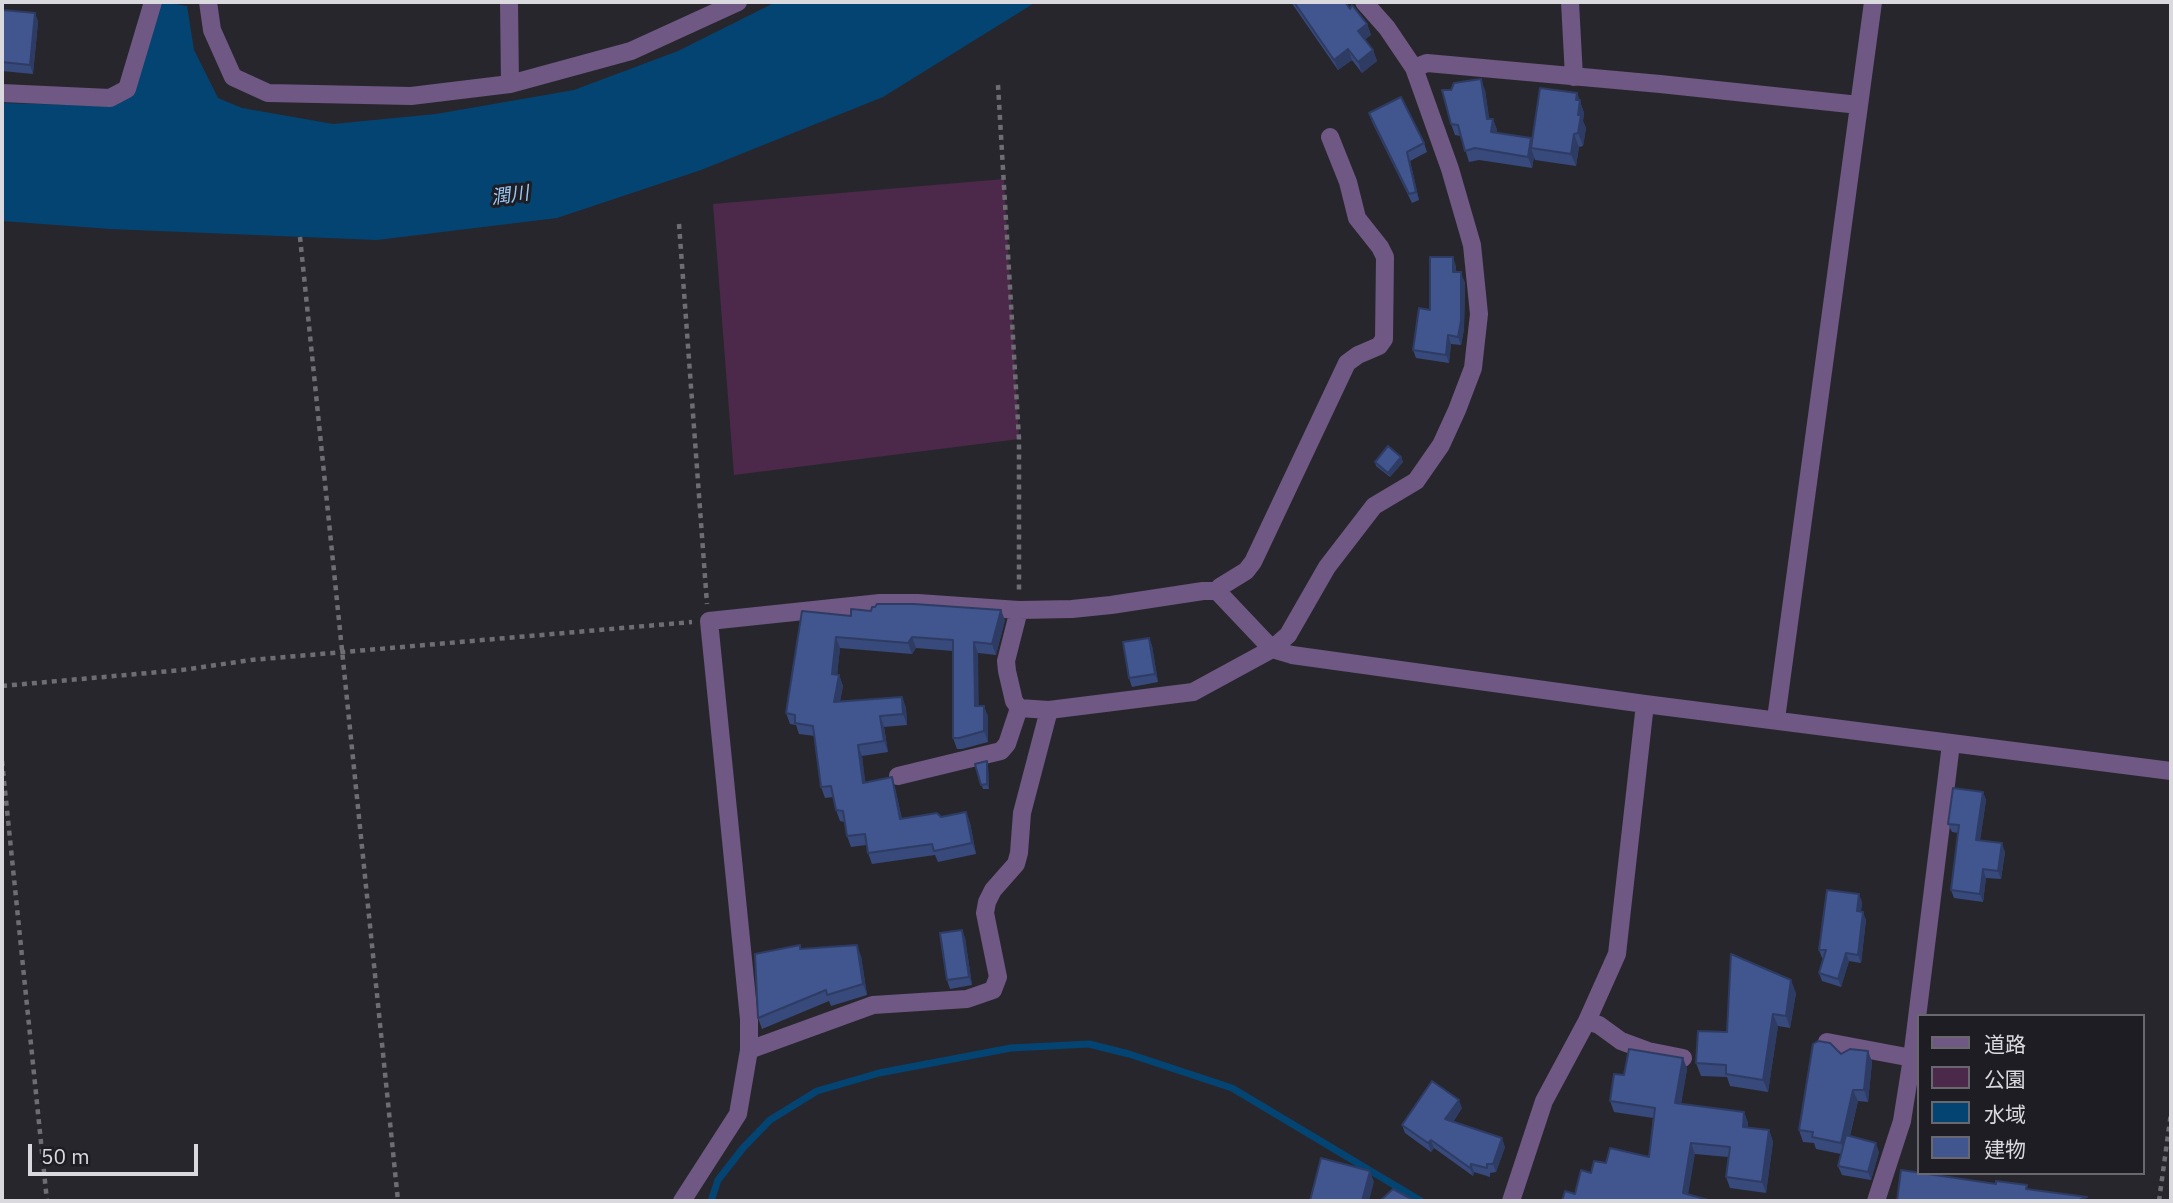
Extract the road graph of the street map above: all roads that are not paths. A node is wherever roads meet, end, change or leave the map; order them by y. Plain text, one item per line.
1 (153, 2) edge
2 (208, 2) edge
3 (509, 2) edge
4 (738, 2) edge
5 (1364, 2) edge
6 (1570, 2) edge
7 (1873, 2) edge
8 (1414, 68) junction
9 (1574, 77) junction
10 (510, 84) junction
11 (2, 93) edge
12 (1859, 105) junction
13 (1330, 137) dead end
14 (1217, 591) junction
15 (1019, 610) junction
16 (1272, 649) junction
17 (1644, 704) junction
18 (1019, 708) junction
19 (1049, 710) junction
20 (1776, 719) junction
21 (1951, 744) junction
22 (2171, 771) edge
23 (898, 776) dead end
24 (1587, 1021) junction
25 (1828, 1042) edge
26 (749, 1050) junction
27 (1683, 1058) edge
28 (1912, 1058) junction
29 (682, 1201) edge
30 (1511, 1201) edge
31 (1876, 1201) edge

1 - 11 street
2 - 10 street
3 - 10 street
4 - 10 street
5 - 8 street
6 - 9 street
7 - 12 street
8 - 9 street
8 - 16 street
9 - 12 street
12 - 20 street
13 - 14 street
14 - 15 street
14 - 16 street
15 - 18 street
15 - 26 street
16 - 17 street
16 - 19 street
17 - 20 street
17 - 24 street
18 - 19 street
18 - 23 street
19 - 26 street
20 - 21 street
21 - 22 street
21 - 28 street
24 - 27 street
24 - 30 street
25 - 28 street
26 - 29 street
28 - 31 street

